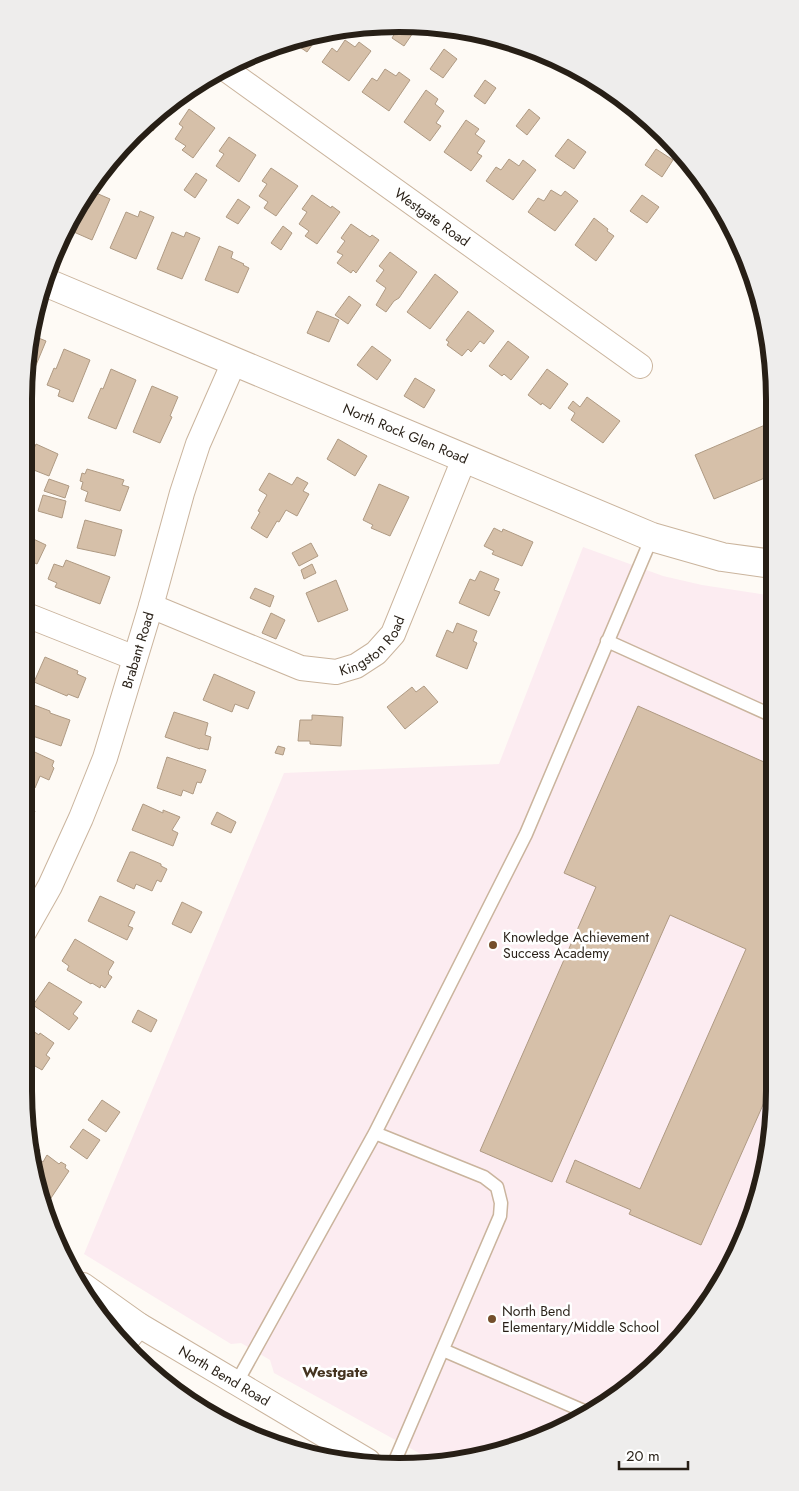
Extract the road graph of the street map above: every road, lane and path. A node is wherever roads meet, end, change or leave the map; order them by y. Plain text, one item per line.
1 (231, 73) edge
2 (51, 285) edge
3 (234, 362) junction
4 (640, 366) dead end
5 (464, 459) junction
6 (652, 537) junction
7 (766, 563) edge
8 (151, 606) junction
9 (32, 617) edge
10 (607, 641) junction
11 (135, 658) junction
12 (766, 713) edge
13 (32, 918) edge
14 (375, 1133) junction
15 (96, 1298) edge
16 (132, 1334) edge
17 (443, 1350) junction
18 (237, 1382) junction
19 (581, 1410) edge
20 (360, 1456) edge
21 (397, 1458) edge

1 - 4 street, Westgate Road
2 - 3 street, North Rock Glen Road
3 - 5 street, North Rock Glen Road
3 - 8 street, Brabant Road
5 - 6 street, North Rock Glen Road
5 - 8 street, Kingston Road
6 - 7 street, North Rock Glen Road
6 - 10 lane
8 - 11 street, Brabant Road
9 - 11 street
10 - 12 lane
10 - 14 lane
11 - 13 street, Brabant Road
14 - 17 lane
14 - 18 lane
15 - 16 street, North Bend Road
16 - 18 street, North Bend Road
17 - 19 lane
17 - 21 lane
18 - 20 street, North Bend Road

